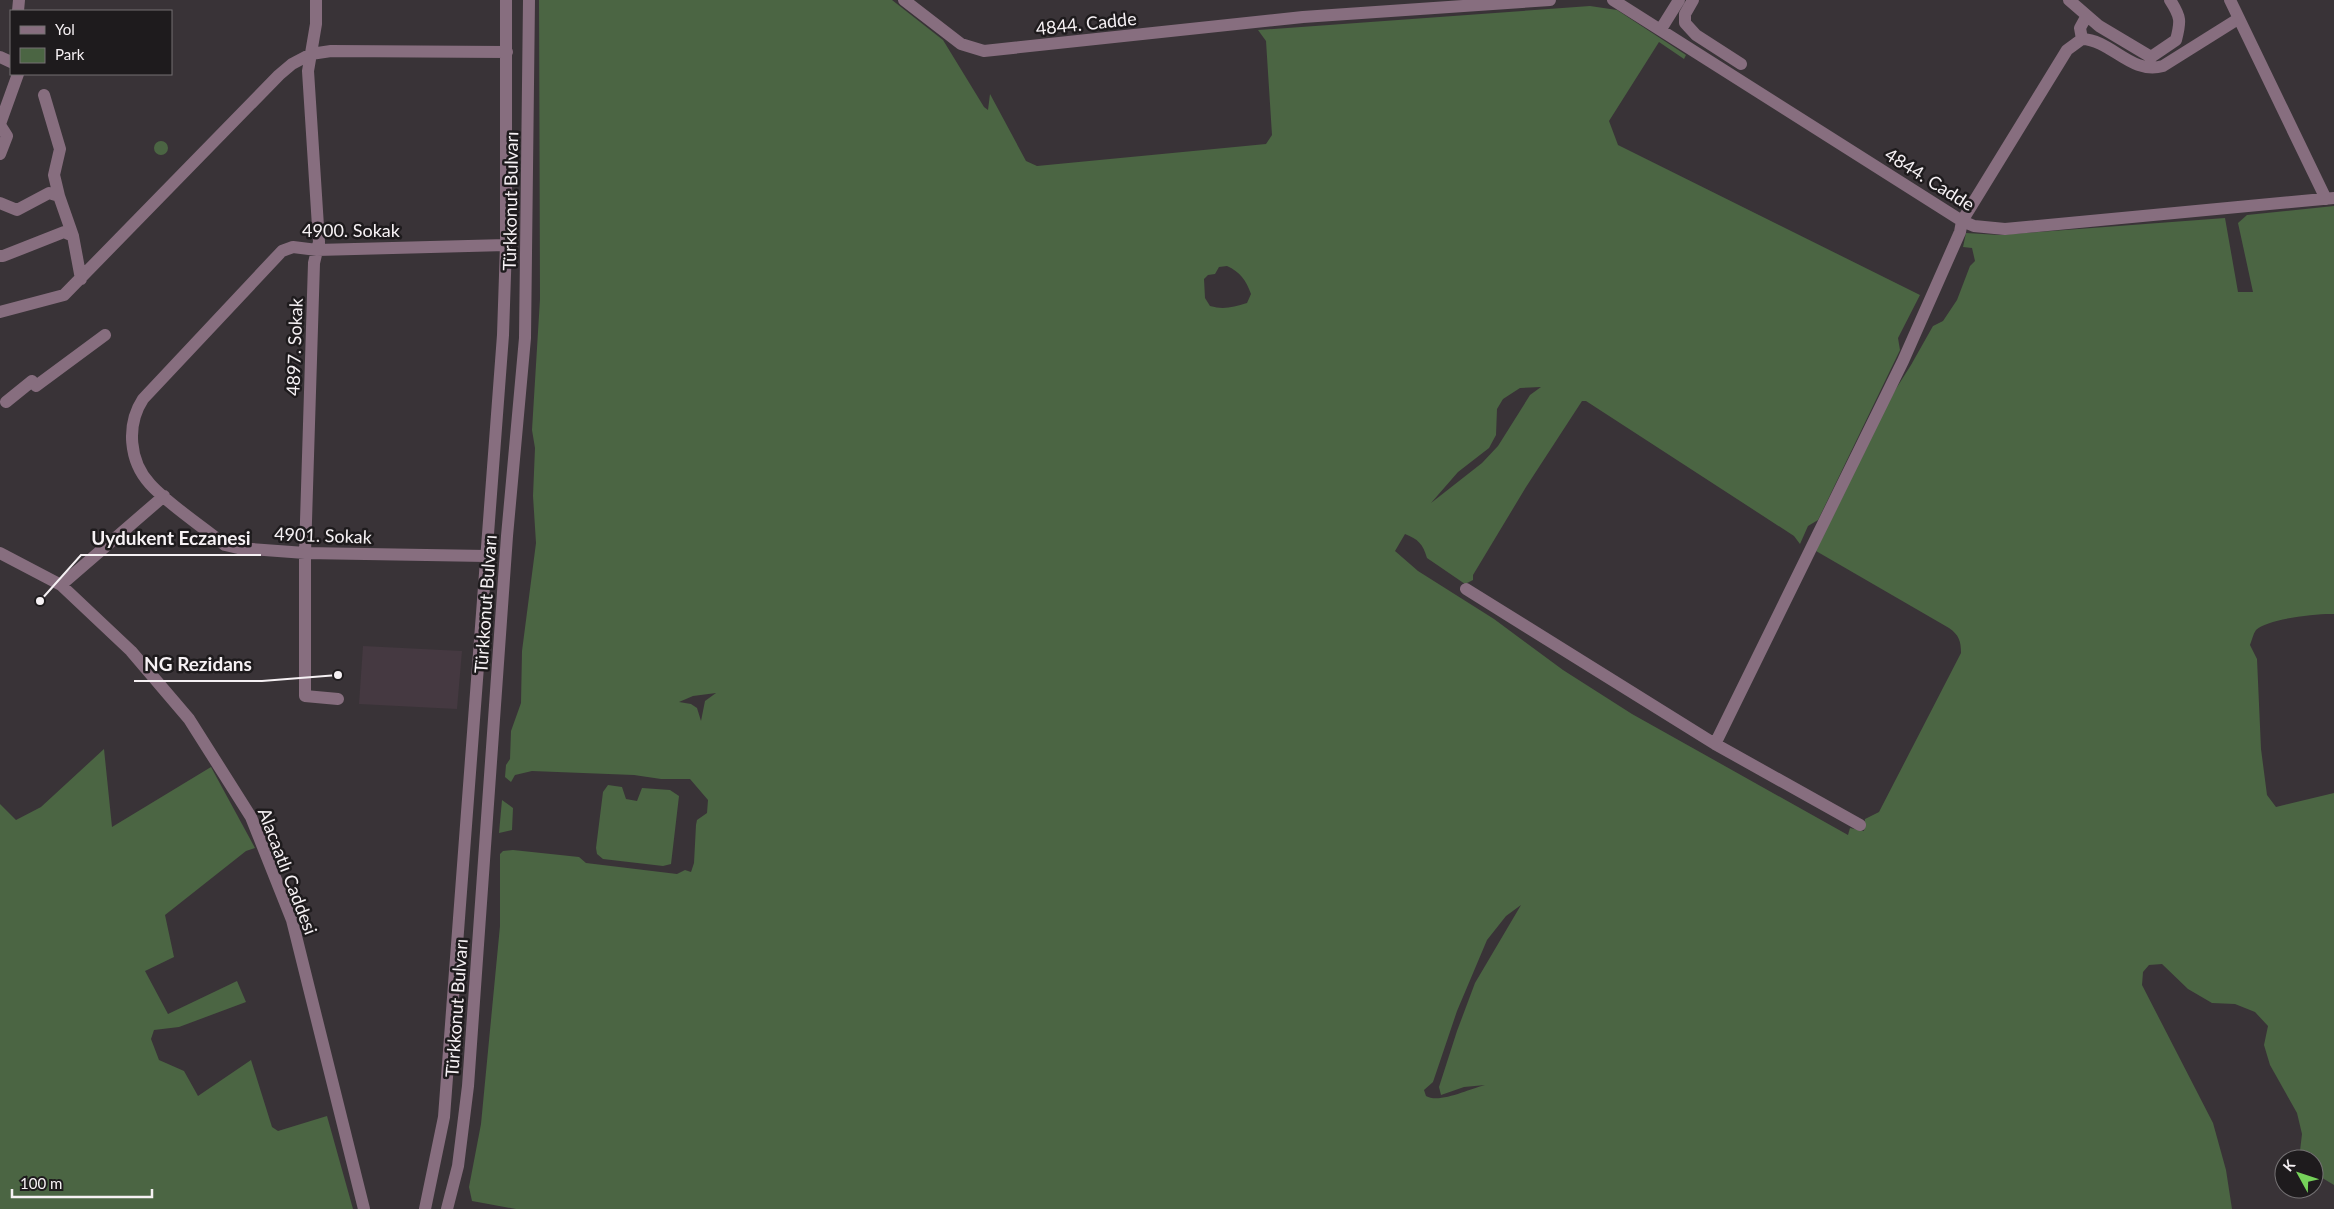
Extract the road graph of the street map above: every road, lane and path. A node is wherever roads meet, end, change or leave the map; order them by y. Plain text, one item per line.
1 (316, 0) edge
2 (506, 0) edge
3 (529, 0) edge
4 (904, 0) edge
5 (1550, 0) edge
6 (1613, 0) edge
7 (1679, 0) edge
8 (1693, 0) edge
9 (2069, 0) edge
10 (2170, 0) edge
11 (2230, 0) edge
12 (2086, 17) junction
13 (2238, 19) junction
14 (1661, 29) junction
15 (2082, 40) junction
16 (506, 52) junction
17 (311, 54) junction
18 (1741, 64) dead end
19 (18, 75) edge
20 (44, 95) dead end
21 (0, 125) edge
22 (0, 154) edge
23 (59, 196) junction
24 (2330, 199) edge
25 (0, 203) edge
26 (1962, 221) junction
27 (73, 236) junction
28 (506, 245) junction
29 (317, 250) junction
30 (0, 256) edge
31 (81, 279) junction
32 (0, 312) edge
33 (105, 335) dead end
34 (203, 335) joint
35 (6, 402) dead end
36 (164, 496) junction
37 (0, 553) edge
38 (305, 553) junction
39 (487, 556) junction
40 (62, 585) junction
41 (1466, 589) dead end
42 (338, 699) dead end
43 (1715, 744) junction
44 (1860, 825) dead end
45 (364, 1209) edge
46 (425, 1209) edge
47 (447, 1209) edge

1 - 17 street, 4897. Sokak
2 - 16 street, Türkkonut Bulvarı
3 - 47 street, Türkkonut Bulvarı
4 - 5 street, 4844. Cadde
6 - 14 street, 4844. Cadde
7 - 14 street
8 - 18 street
9 - 12 street
10 - 12 street
11 - 13 street
12 - 15 street
13 - 15 street
13 - 24 street
14 - 26 street, 4844. Cadde
15 - 26 street
16 - 17 street
16 - 28 street, Türkkonut Bulvarı
17 - 29 street, 4897. Sokak
17 - 31 street
19 - 21 street
20 - 23 street
21 - 22 street
23 - 25 street
23 - 27 street
24 - 26 street, 4844. Cadde
26 - 43 street
27 - 30 street
27 - 31 street
28 - 29 street, 4900. Sokak
28 - 39 street, Türkkonut Bulvarı
29 - 34 street, 4900. Sokak
29 - 38 street, 4897. Sokak
31 - 32 street
33 - 35 street
34 - 36 street, 4901. Sokak
36 - 38 street, 4901. Sokak
36 - 40 street
37 - 40 street, Alacaatlı Caddesi
38 - 39 street, 4901. Sokak
38 - 42 street, 4897. Sokak
39 - 46 street, Türkkonut Bulvarı
40 - 45 street, Alacaatlı Caddesi
41 - 43 street
43 - 44 street

